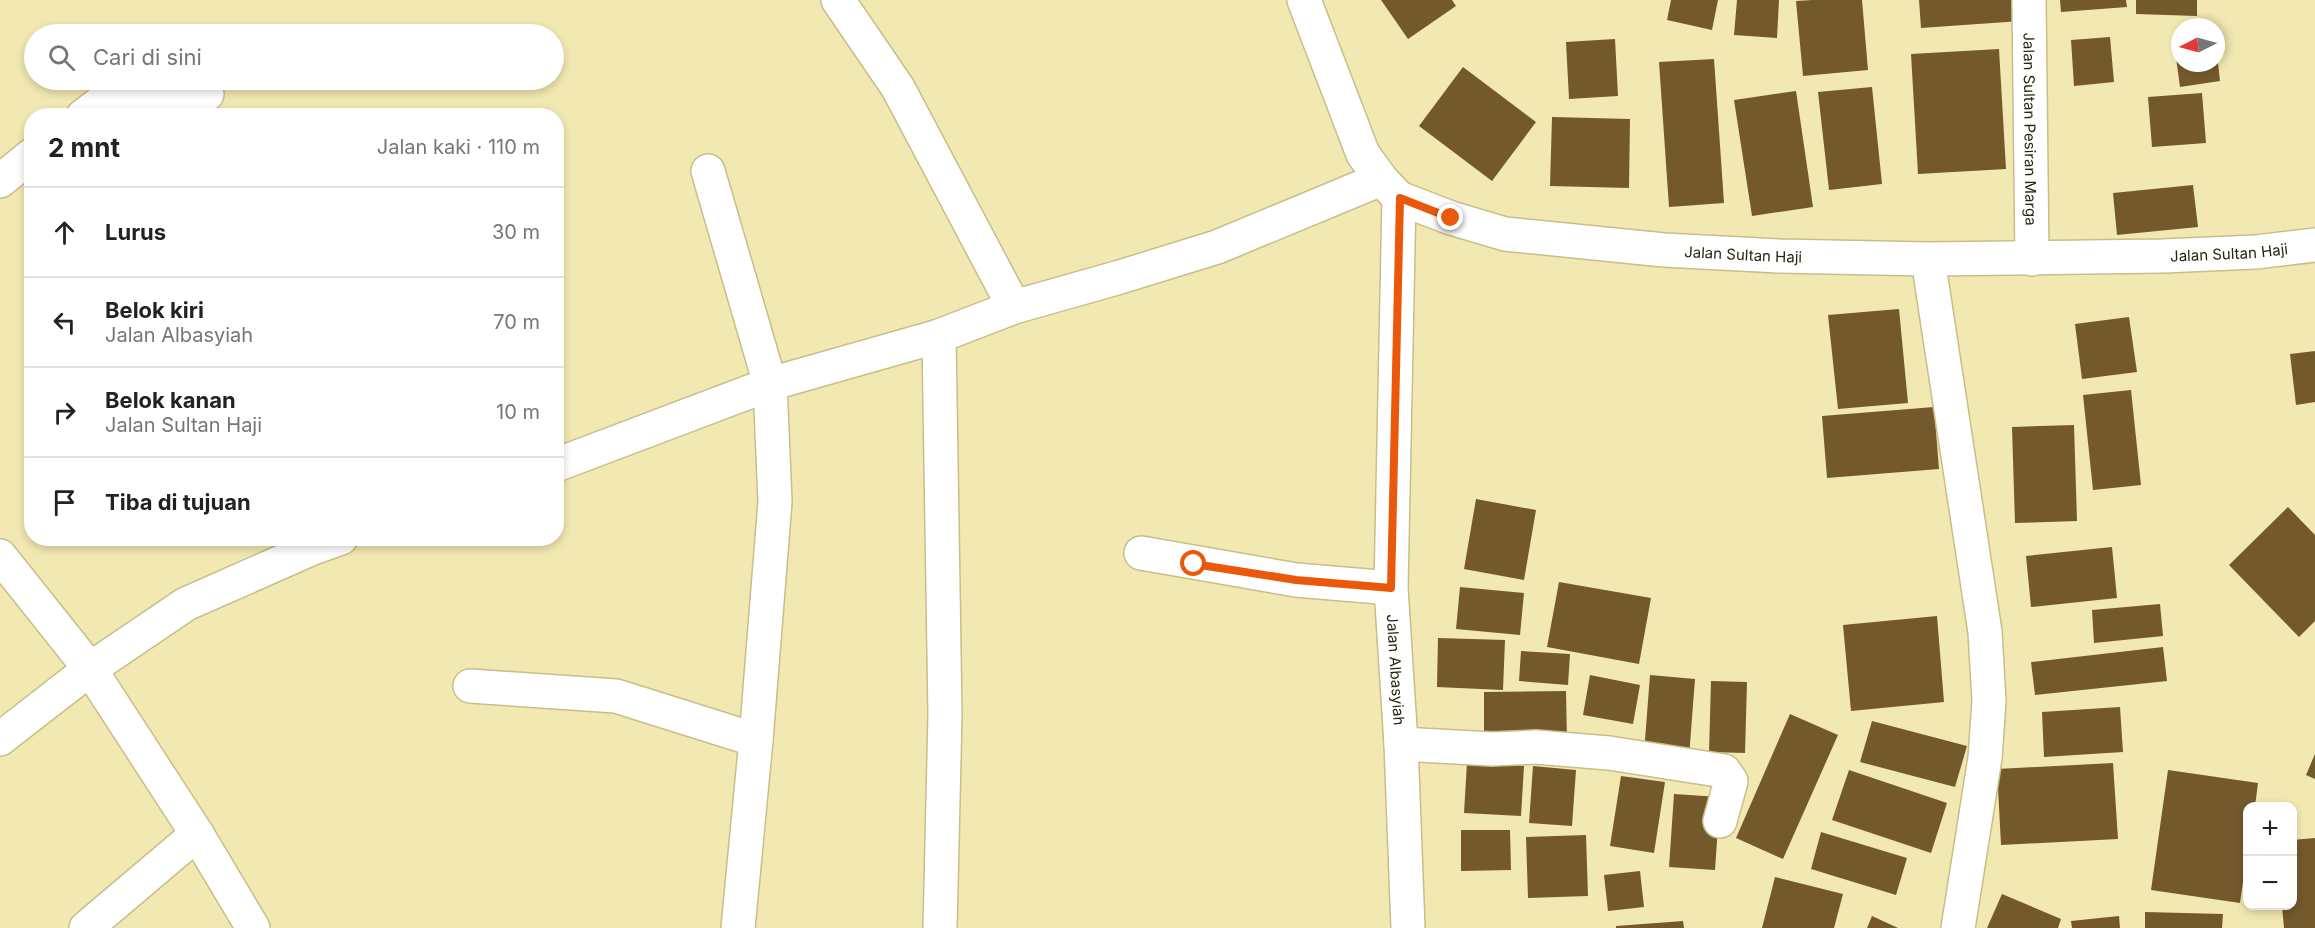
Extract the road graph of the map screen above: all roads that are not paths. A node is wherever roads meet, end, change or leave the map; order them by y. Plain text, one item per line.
1 (838, 0) edge
2 (1304, 0) edge
3 (2029, 0) edge
4 (207, 94) dead end
5 (93, 108) edge
6 (24, 162) edge
7 (708, 171) dead end
8 (0, 181) edge
9 (1390, 188) junction
10 (2315, 245) edge
11 (1928, 259) junction
12 (2032, 259) junction
13 (1014, 307) junction
14 (939, 336) junction
15 (770, 384) junction
16 (564, 462) edge
17 (319, 546) edge
18 (1142, 553) dead end
19 (0, 556) edge
20 (1391, 588) junction
21 (90, 669) junction
22 (470, 686) dead end
23 (0, 739) edge
24 (756, 740) junction
25 (1401, 744) junction
26 (1720, 821) dead end
27 (197, 834) junction
28 (86, 928) edge
29 (252, 928) edge
30 (738, 928) edge
31 (940, 928) edge
32 (1408, 928) edge
33 (1958, 928) edge

1 - 13 street
2 - 9 street
3 - 12 street, Jalan Sultan Pesiran Marga
4 - 5 street
6 - 8 street
7 - 15 street
9 - 11 street, Jalan Sultan Haji
9 - 13 street
9 - 20 street, Jalan Albasyiah
10 - 12 street, Jalan Sultan Haji
11 - 12 street, Jalan Sultan Haji
11 - 33 street
13 - 14 street
14 - 15 street
14 - 31 street
15 - 16 street
15 - 24 street
17 - 21 street
18 - 20 street
19 - 21 street
20 - 25 street, Jalan Albasyiah
21 - 23 street
21 - 27 street
22 - 24 street
24 - 30 street
25 - 26 street
25 - 32 street, Jalan Albasyiah
27 - 28 street
27 - 29 street

